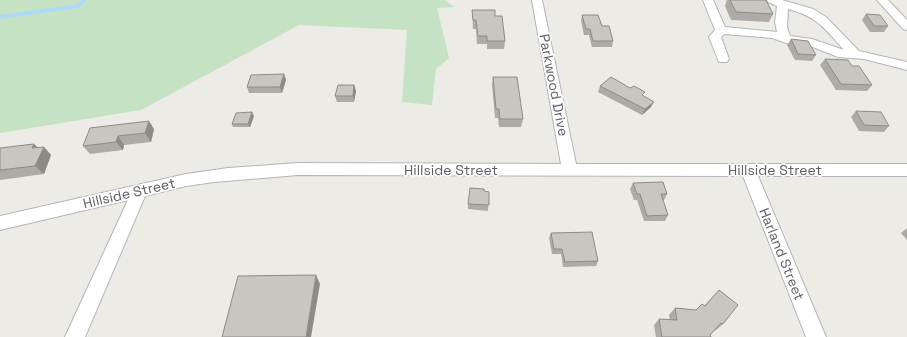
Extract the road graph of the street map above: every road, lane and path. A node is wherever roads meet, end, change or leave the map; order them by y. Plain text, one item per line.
1 (537, 0) edge
2 (708, 0) edge
3 (882, 0) edge
4 (778, 2) edge
5 (907, 27) edge
6 (722, 30) junction
7 (786, 39) junction
8 (855, 54) junction
9 (723, 59) dead end
10 (907, 66) edge
11 (570, 170) junction
12 (748, 170) junction
13 (907, 170) edge
14 (140, 190) junction
15 (0, 223) edge
16 (76, 337) edge
17 (816, 337) edge

1 - 11 street, Parkwood Drive
2 - 6 street
3 - 5 street
4 - 7 street
4 - 8 street
6 - 7 street
6 - 9 street
7 - 8 street
8 - 10 street
11 - 12 street, Hillside Street
11 - 14 street, Hillside Street
12 - 13 street, Hillside Street
12 - 17 street, Harland Street
14 - 15 street, Hillside Street
14 - 16 street

